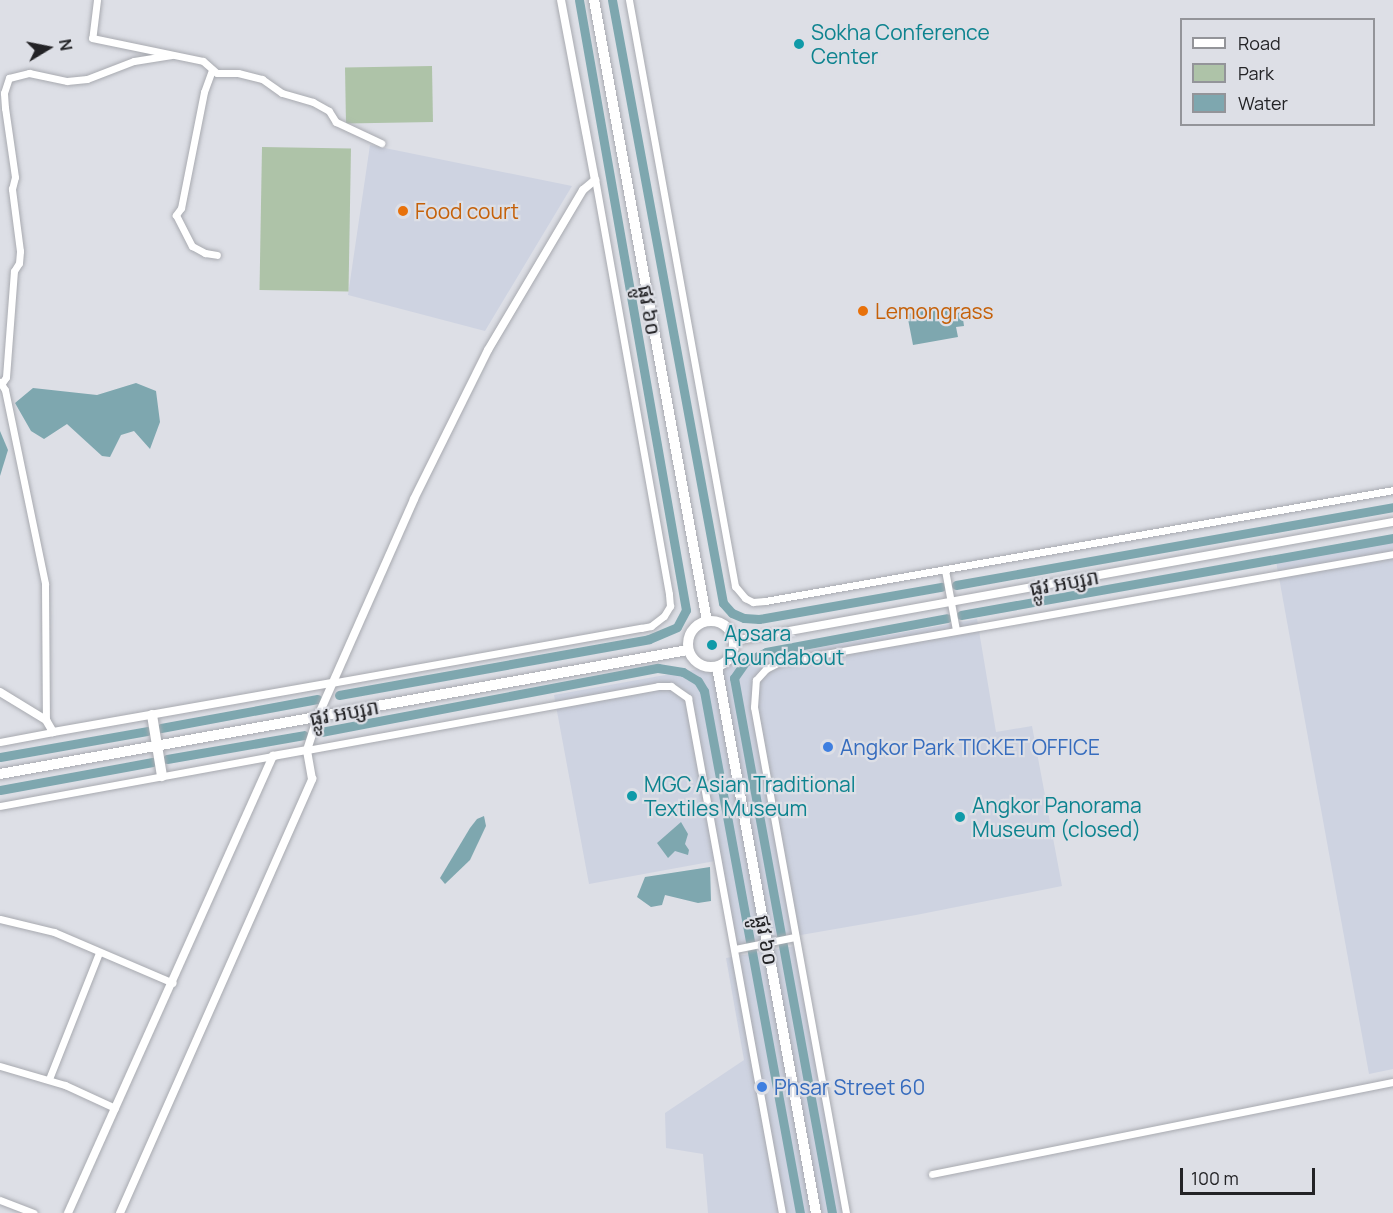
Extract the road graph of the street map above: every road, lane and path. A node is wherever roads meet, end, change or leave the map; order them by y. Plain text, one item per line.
1 (97, 0) edge
2 (561, 0) edge
3 (594, 0) edge
4 (628, 0) edge
5 (172, 55) junction
6 (212, 70) junction
7 (381, 143) dead end
8 (595, 180) junction
9 (218, 255) dead end
10 (1, 383) edge
11 (1393, 490) edge
12 (1393, 522) edge
13 (1393, 554) edge
14 (945, 570) junction
15 (951, 603) junction
16 (707, 621) junction
17 (956, 630) junction
18 (734, 641) junction
19 (688, 650) junction
20 (717, 667) junction
21 (331, 683) junction
22 (0, 693) edge
23 (152, 715) junction
24 (318, 716) junction
25 (46, 720) junction
26 (53, 732) junction
27 (0, 742) edge
28 (157, 746) junction
29 (307, 750) junction
30 (273, 756) junction
31 (0, 774) edge
32 (162, 776) junction
33 (0, 806) edge
34 (0, 919) edge
35 (793, 938) junction
36 (767, 942) junction
37 (738, 948) junction
38 (99, 953) junction
39 (173, 983) junction
40 (0, 1066) edge
41 (49, 1079) junction
42 (1393, 1082) edge
43 (115, 1108) junction
44 (932, 1174) dead end
45 (0, 1200) edge
46 (34, 1213) edge
47 (68, 1213) edge
48 (120, 1213) edge
49 (782, 1213) edge
50 (816, 1213) edge
51 (846, 1213) edge

1 - 5 street
2 - 8 street
3 - 16 main road, ផ្លូវ ៦០
4 - 14 street
5 - 6 street
5 - 10 street
6 - 7 street
6 - 9 street
8 - 21 street
8 - 21 street
10 - 25 street
11 - 14 street
12 - 15 street, ផ្លូវ អប្សរា
13 - 17 street
14 - 15 street
15 - 17 street
15 - 18 street, ផ្លូវ អប្សរា
16 - 18 main road
16 - 19 main road
17 - 35 street
18 - 20 main road
19 - 20 main road
19 - 24 main road, ផ្លូវ អប្សរា
20 - 36 main road, ផ្លូវ ៦០
21 - 23 street
21 - 24 street
22 - 25 street
23 - 26 street
23 - 28 main road
24 - 28 main road, ផ្លូវ អប្សរា
24 - 29 street
25 - 26 street
26 - 27 street
28 - 31 main road, ផ្លូវ អប្សរា
28 - 32 main road
29 - 30 street
29 - 37 street
29 - 48 street
30 - 32 street
30 - 39 street
32 - 33 street
34 - 38 street
35 - 36 street
35 - 51 street
36 - 37 street
36 - 50 main road, ផ្លូវ ៦០
37 - 49 street
38 - 39 street
38 - 41 street
39 - 43 street
40 - 41 street
41 - 43 street
42 - 44 street
43 - 47 street
45 - 46 street

